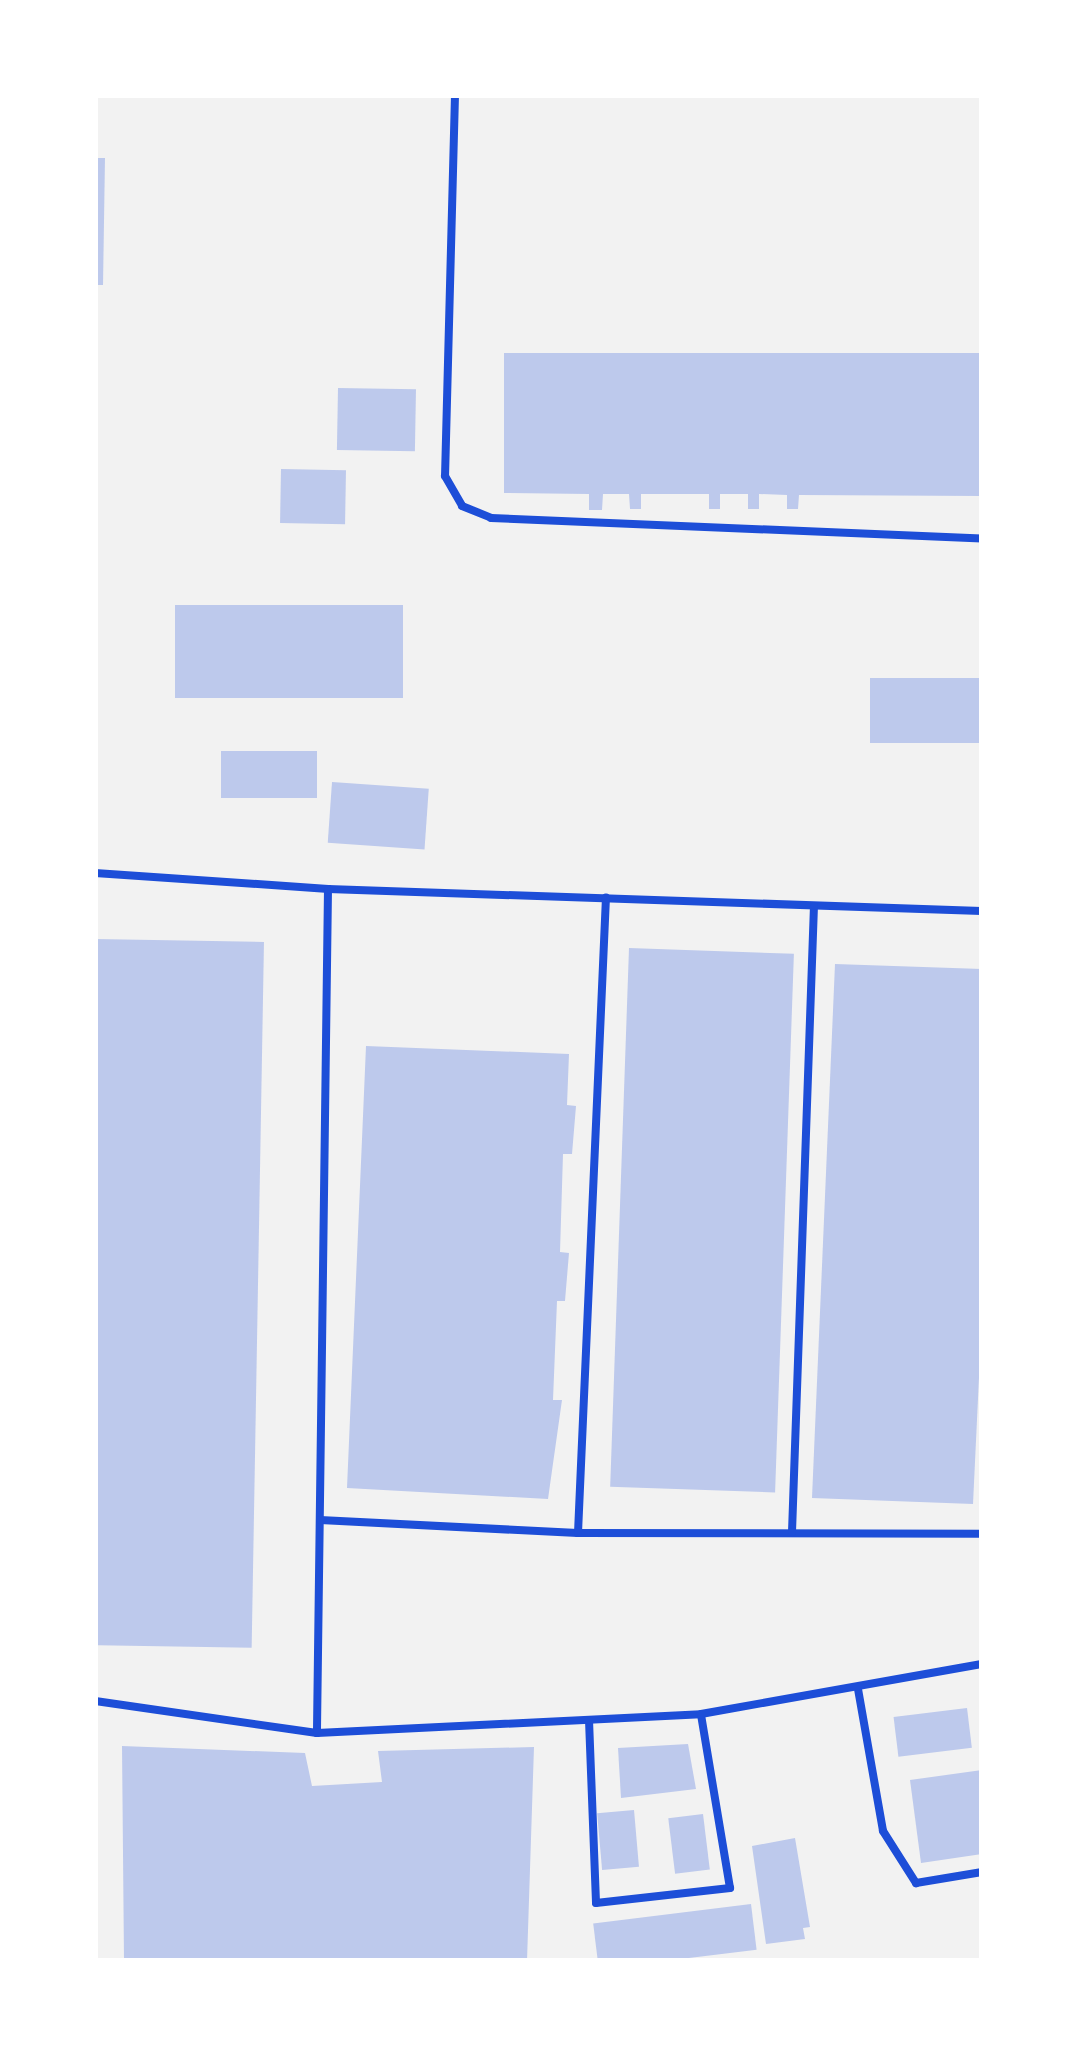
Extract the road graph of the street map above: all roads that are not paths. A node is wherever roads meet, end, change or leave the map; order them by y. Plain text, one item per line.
1 (455, 95) edge
2 (982, 539) edge
3 (95, 873) edge
4 (328, 888) junction
5 (606, 898) junction
6 (814, 906) junction
7 (982, 911) edge
8 (320, 1520) junction
9 (792, 1532) junction
10 (578, 1533) junction
11 (982, 1534) edge
12 (982, 1664) edge
13 (858, 1688) junction
14 (95, 1701) edge
15 (702, 1714) junction
16 (589, 1720) junction
17 (317, 1733) junction
18 (982, 1872) edge

1 - 2 lane
3 - 4 lane
4 - 5 lane
4 - 8 lane
5 - 6 lane
5 - 10 lane
6 - 7 lane
6 - 9 lane
8 - 10 lane
8 - 17 lane
9 - 10 lane
9 - 11 lane
12 - 13 lane
13 - 15 lane
13 - 18 lane
14 - 17 lane
15 - 16 lane
15 - 16 lane
16 - 17 lane

